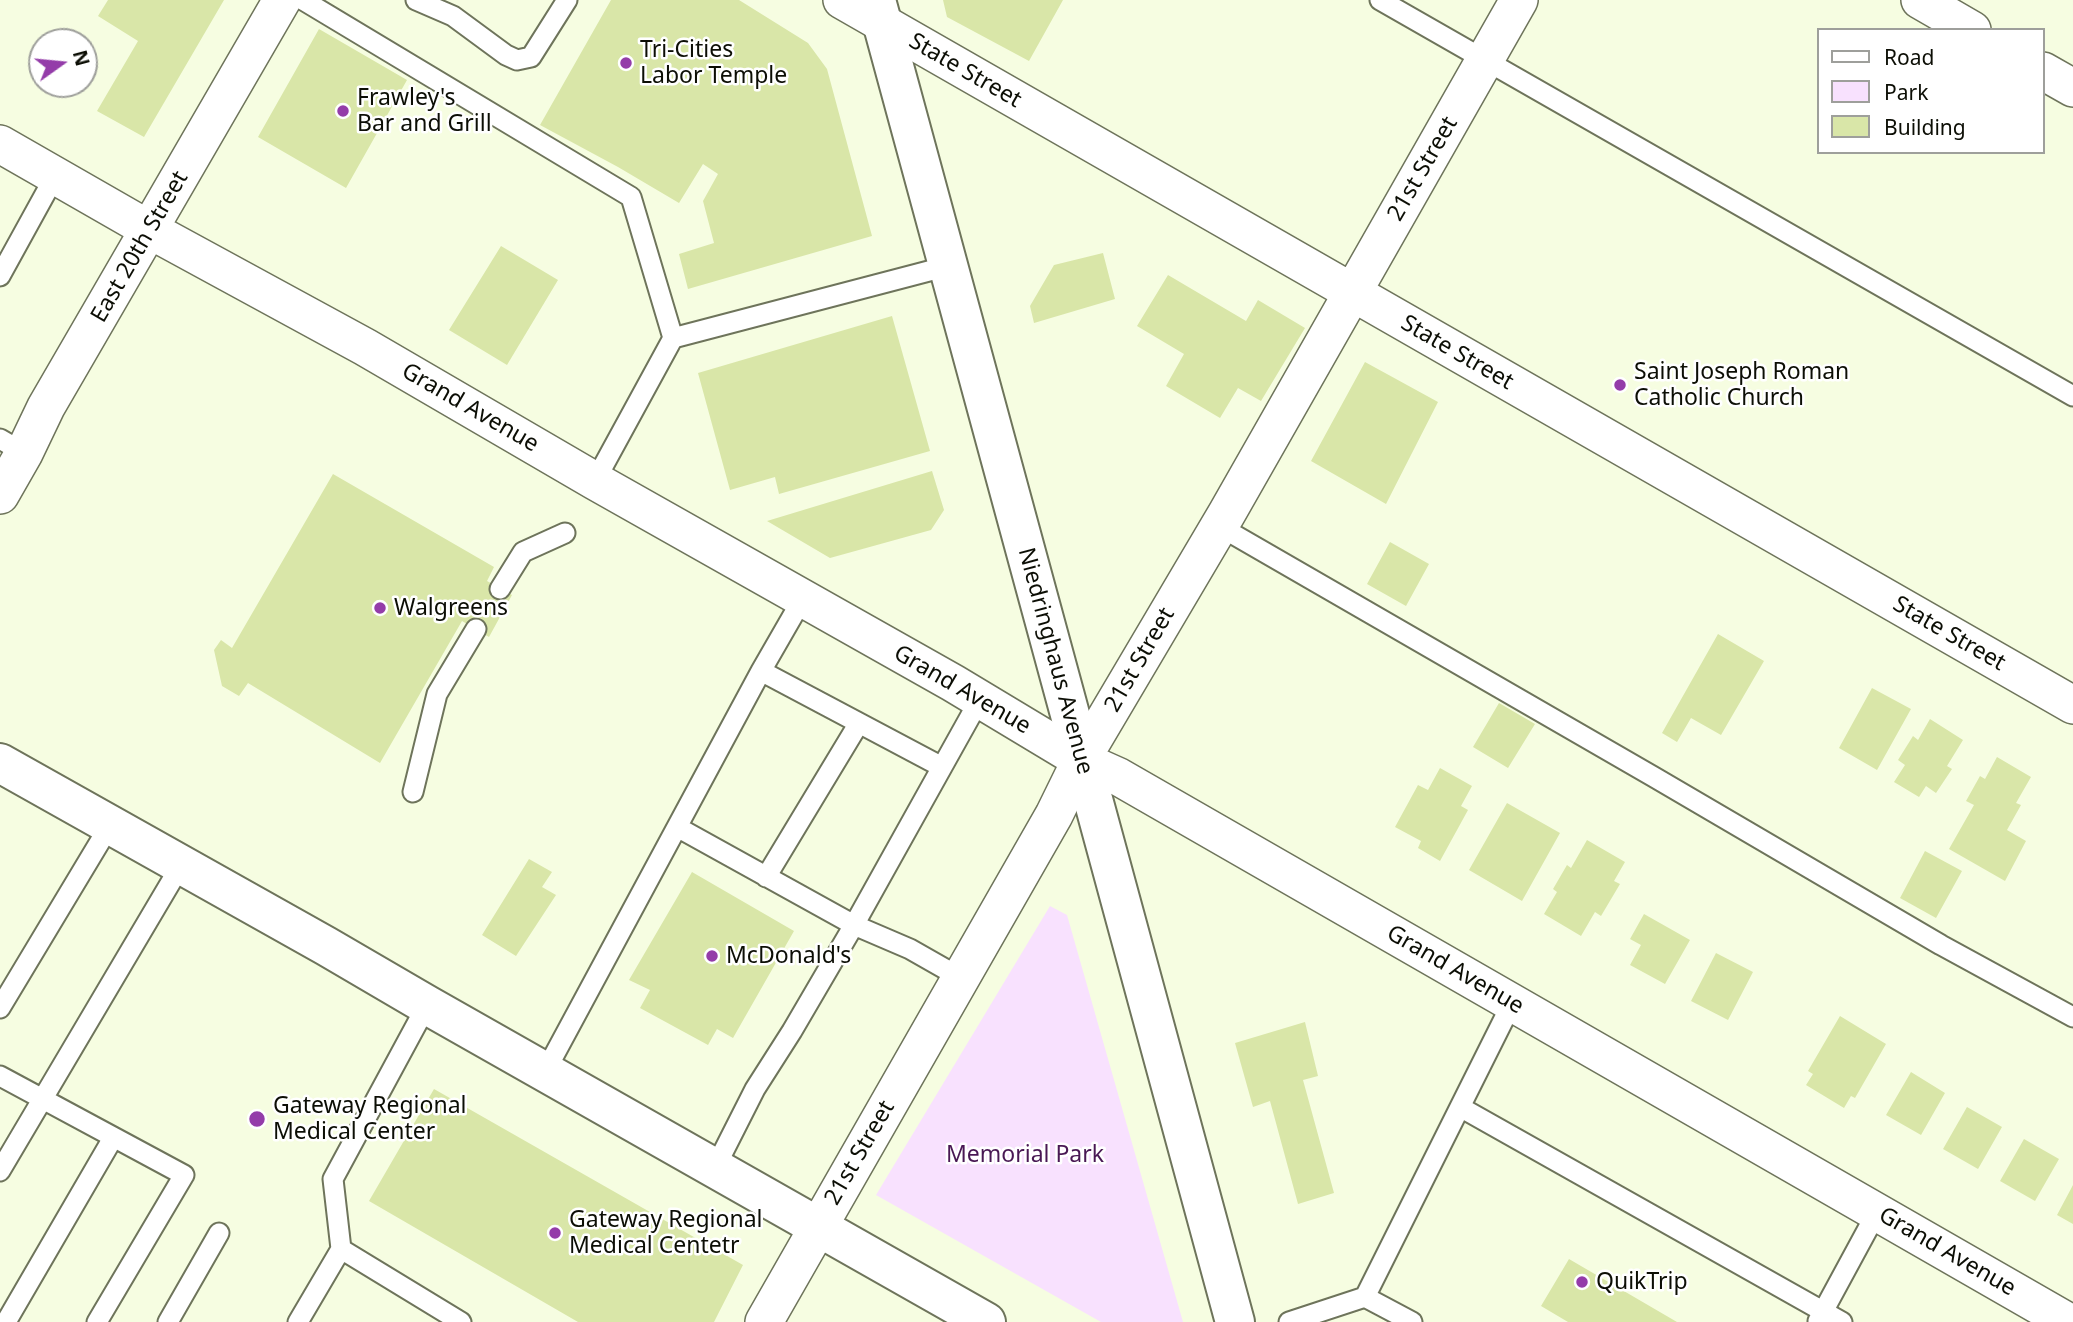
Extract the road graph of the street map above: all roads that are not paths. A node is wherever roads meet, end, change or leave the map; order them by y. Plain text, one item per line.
1 (282, 0) edge
2 (303, 0) edge
3 (416, 0) edge
4 (567, 0) edge
5 (842, 0) edge
6 (1380, 0) edge
7 (1519, 0) edge
8 (1920, 0) edge
9 (458, 8) edge
10 (879, 12) edge
11 (1969, 28) edge
12 (1485, 60) junction
13 (2045, 72) edge
14 (2073, 88) edge
15 (0, 144) edge
16 (55, 176) junction
17 (150, 230) junction
18 (948, 265) junction
19 (0, 276) edge
20 (1352, 292) junction
21 (673, 338) junction
22 (2073, 396) edge
23 (12, 446) edge
24 (595, 481) junction
25 (0, 495) edge
26 (1219, 526) junction
27 (565, 533) dead end
28 (500, 589) dead end
29 (803, 598) junction
30 (476, 629) dead end
31 (761, 671) junction
32 (980, 699) junction
33 (2073, 705) edge
34 (859, 723) junction
35 (1081, 760) junction
36 (0, 763) edge
37 (942, 767) junction
38 (413, 792) dead end
39 (110, 825) junction
40 (677, 827) junction
41 (181, 865) junction
42 (766, 877) junction
43 (854, 925) junction
44 (961, 978) junction
45 (1512, 1003) junction
46 (428, 1005) junction
47 (0, 1008) edge
48 (2073, 1017) edge
49 (545, 1072) junction
50 (0, 1076) edge
51 (42, 1099) junction
52 (1460, 1107) junction
53 (113, 1138) junction
54 (715, 1168) junction
55 (0, 1171) edge
56 (1877, 1212) junction
57 (818, 1227) junction
58 (219, 1233) dead end
59 (341, 1249) junction
60 (1365, 1297) junction
61 (1820, 1317) edge
62 (2056, 1319) edge
63 (6, 1322) edge
64 (97, 1322) edge
65 (168, 1322) edge
66 (298, 1322) edge
67 (461, 1322) edge
68 (764, 1322) edge
69 (986, 1322) edge
70 (1235, 1322) edge
71 (1289, 1322) edge
72 (1412, 1322) edge
73 (1842, 1322) edge

1 - 17 street, East 20th Street
2 - 21 lane
3 - 9 lane
4 - 9 lane
5 - 10 street, State Street
6 - 12 lane
7 - 12 street, 21st Street
8 - 11 street
10 - 18 street, Niedringhaus Avenue
10 - 20 street, State Street
12 - 20 street, 21st Street
12 - 22 lane
13 - 14 street
15 - 16 street, Grand Avenue
16 - 17 street, Grand Avenue
16 - 19 lane
17 - 23 street, East 20th Street
17 - 24 street, Grand Avenue
18 - 21 lane
18 - 35 street, Niedringhaus Avenue
20 - 26 street, 21st Street
20 - 33 street, State Street
21 - 24 lane
23 - 25 street, East 20th Street
24 - 29 street, Grand Avenue
26 - 35 street, 21st Street
26 - 48 lane
27 - 28 lane
29 - 31 lane
29 - 32 street, Grand Avenue
30 - 38 lane
31 - 34 lane
31 - 40 lane
32 - 35 street, Grand Avenue
32 - 37 lane
34 - 37 lane
34 - 42 lane
35 - 44 street, 21st Street
35 - 45 street, Grand Avenue
35 - 70 street, Niedringhaus Avenue
36 - 39 street
37 - 43 lane
39 - 41 street
39 - 47 lane
40 - 42 lane
40 - 49 lane
41 - 46 street
41 - 51 lane
42 - 43 lane
43 - 44 lane
43 - 54 lane
44 - 57 street, 21st Street
45 - 52 lane
45 - 56 street, Grand Avenue
46 - 49 street
46 - 59 lane
49 - 54 street
50 - 51 lane
51 - 53 lane
51 - 55 lane
52 - 60 lane
52 - 61 lane
53 - 63 lane
53 - 64 lane
54 - 57 street
56 - 61 lane
56 - 62 street, Grand Avenue
57 - 68 street, 21st Street
57 - 69 street
58 - 65 lane
59 - 66 lane
59 - 67 lane
60 - 71 lane
60 - 72 lane
61 - 73 lane

